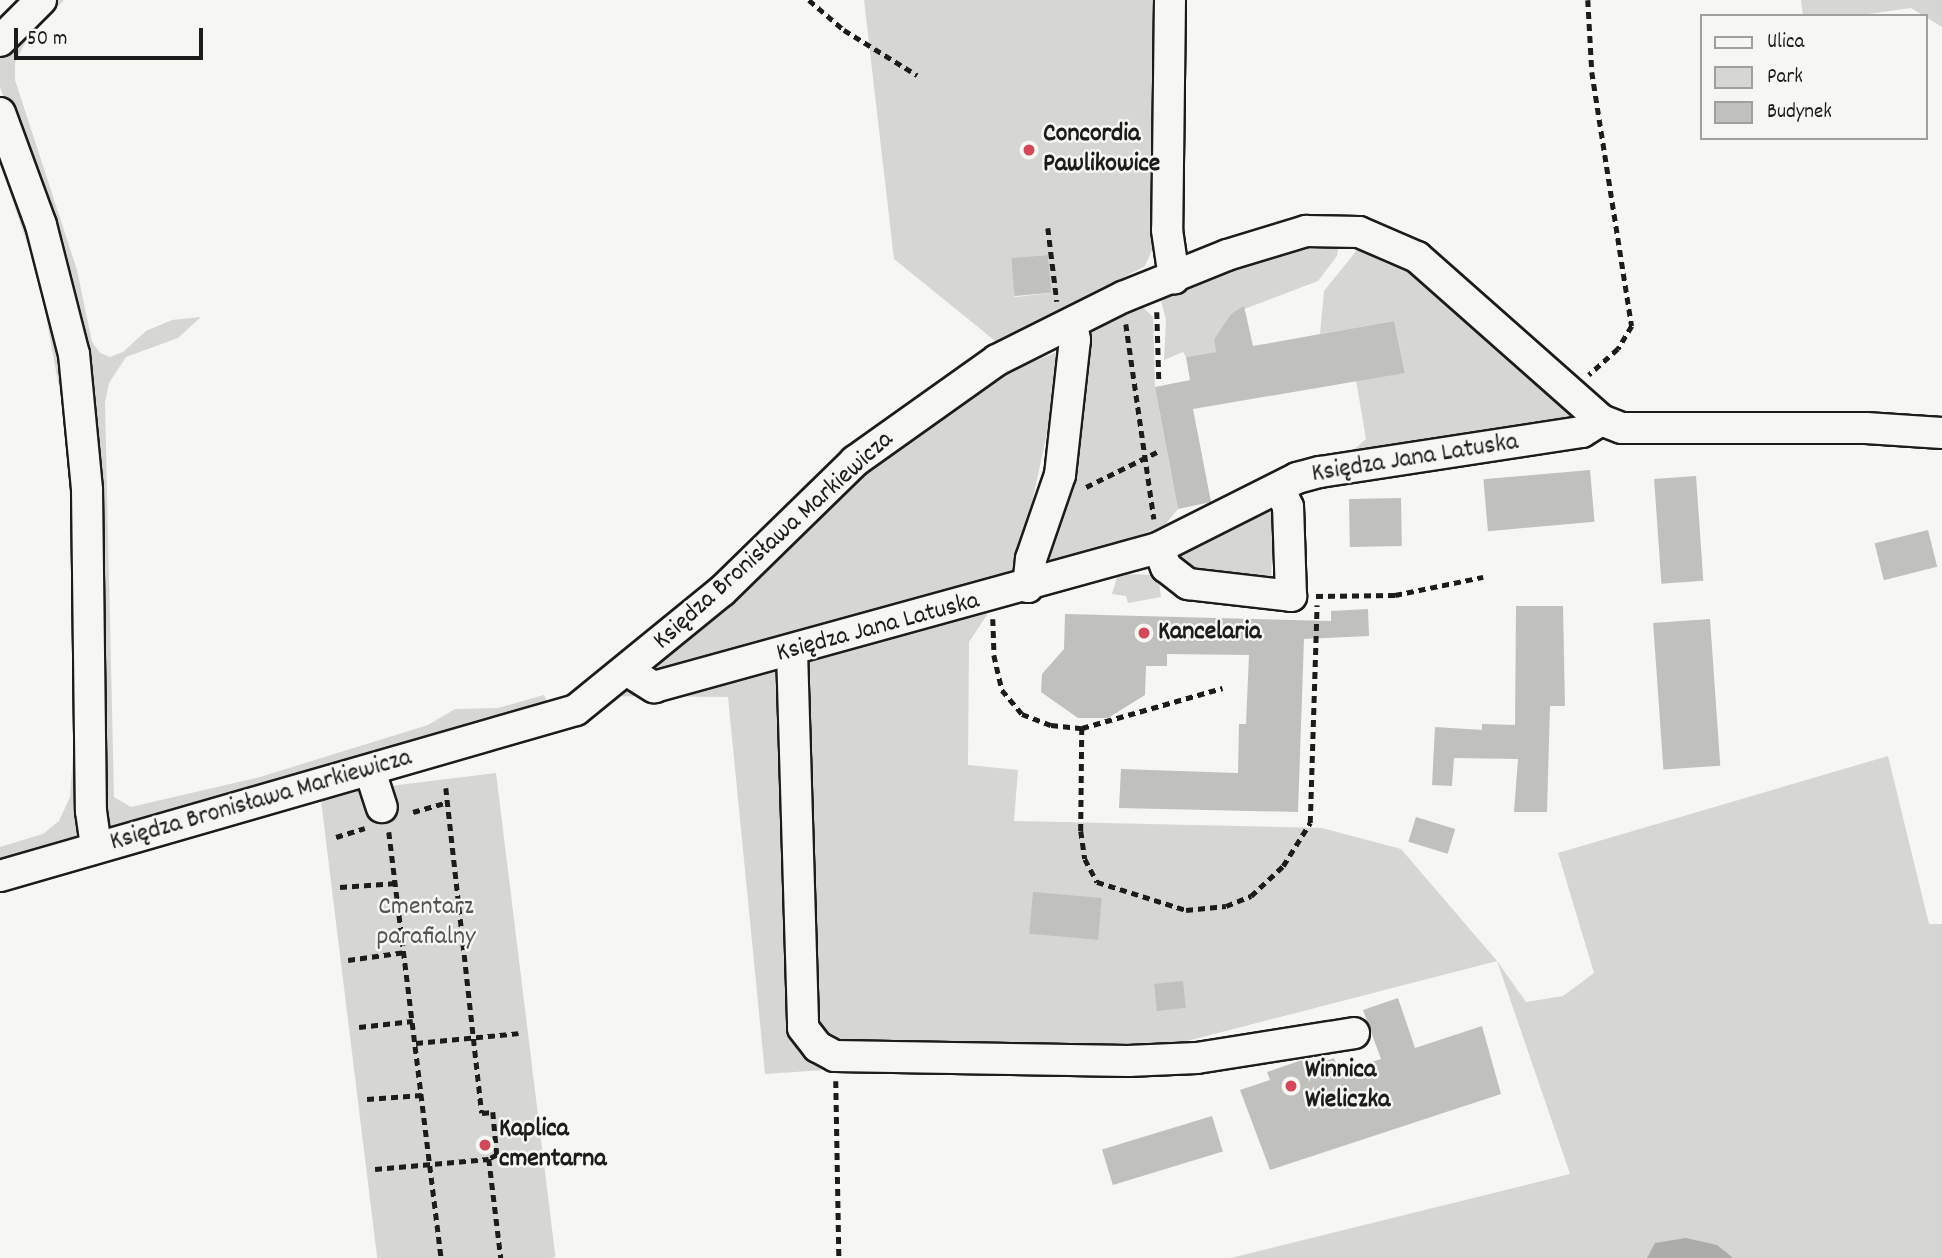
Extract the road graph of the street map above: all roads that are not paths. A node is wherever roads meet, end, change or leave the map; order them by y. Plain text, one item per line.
1 (41, 0) edge
2 (1170, 0) edge
3 (0, 41) edge
4 (0, 113) edge
5 (1148, 288) junction
6 (1072, 323) junction
7 (1601, 420) junction
8 (1942, 433) edge
9 (1280, 489) junction
10 (1158, 548) junction
11 (1028, 587) junction
12 (792, 651) junction
13 (628, 671) junction
14 (370, 771) junction
15 (384, 815) road end
16 (96, 847) junction
17 (0, 876) edge
18 (1354, 1033) dead end

1 - 3 street
2 - 5 street
4 - 16 street
5 - 6 street, Księdza Bronisława Markiewicza
5 - 7 street, Księdza Bronisława Markiewicza
6 - 11 street
6 - 13 street, Księdza Bronisława Markiewicza
7 - 8 street
7 - 9 street, Księdza Jana Latuska
9 - 10 street, Księdza Jana Latuska
9 - 10 street
10 - 11 street, Księdza Jana Latuska
11 - 12 street, Księdza Jana Latuska
12 - 13 street, Księdza Jana Latuska
12 - 18 street
13 - 14 street, Księdza Bronisława Markiewicza
14 - 15 street
14 - 16 street, Księdza Bronisława Markiewicza
16 - 17 street, Księdza Bronisława Markiewicza

